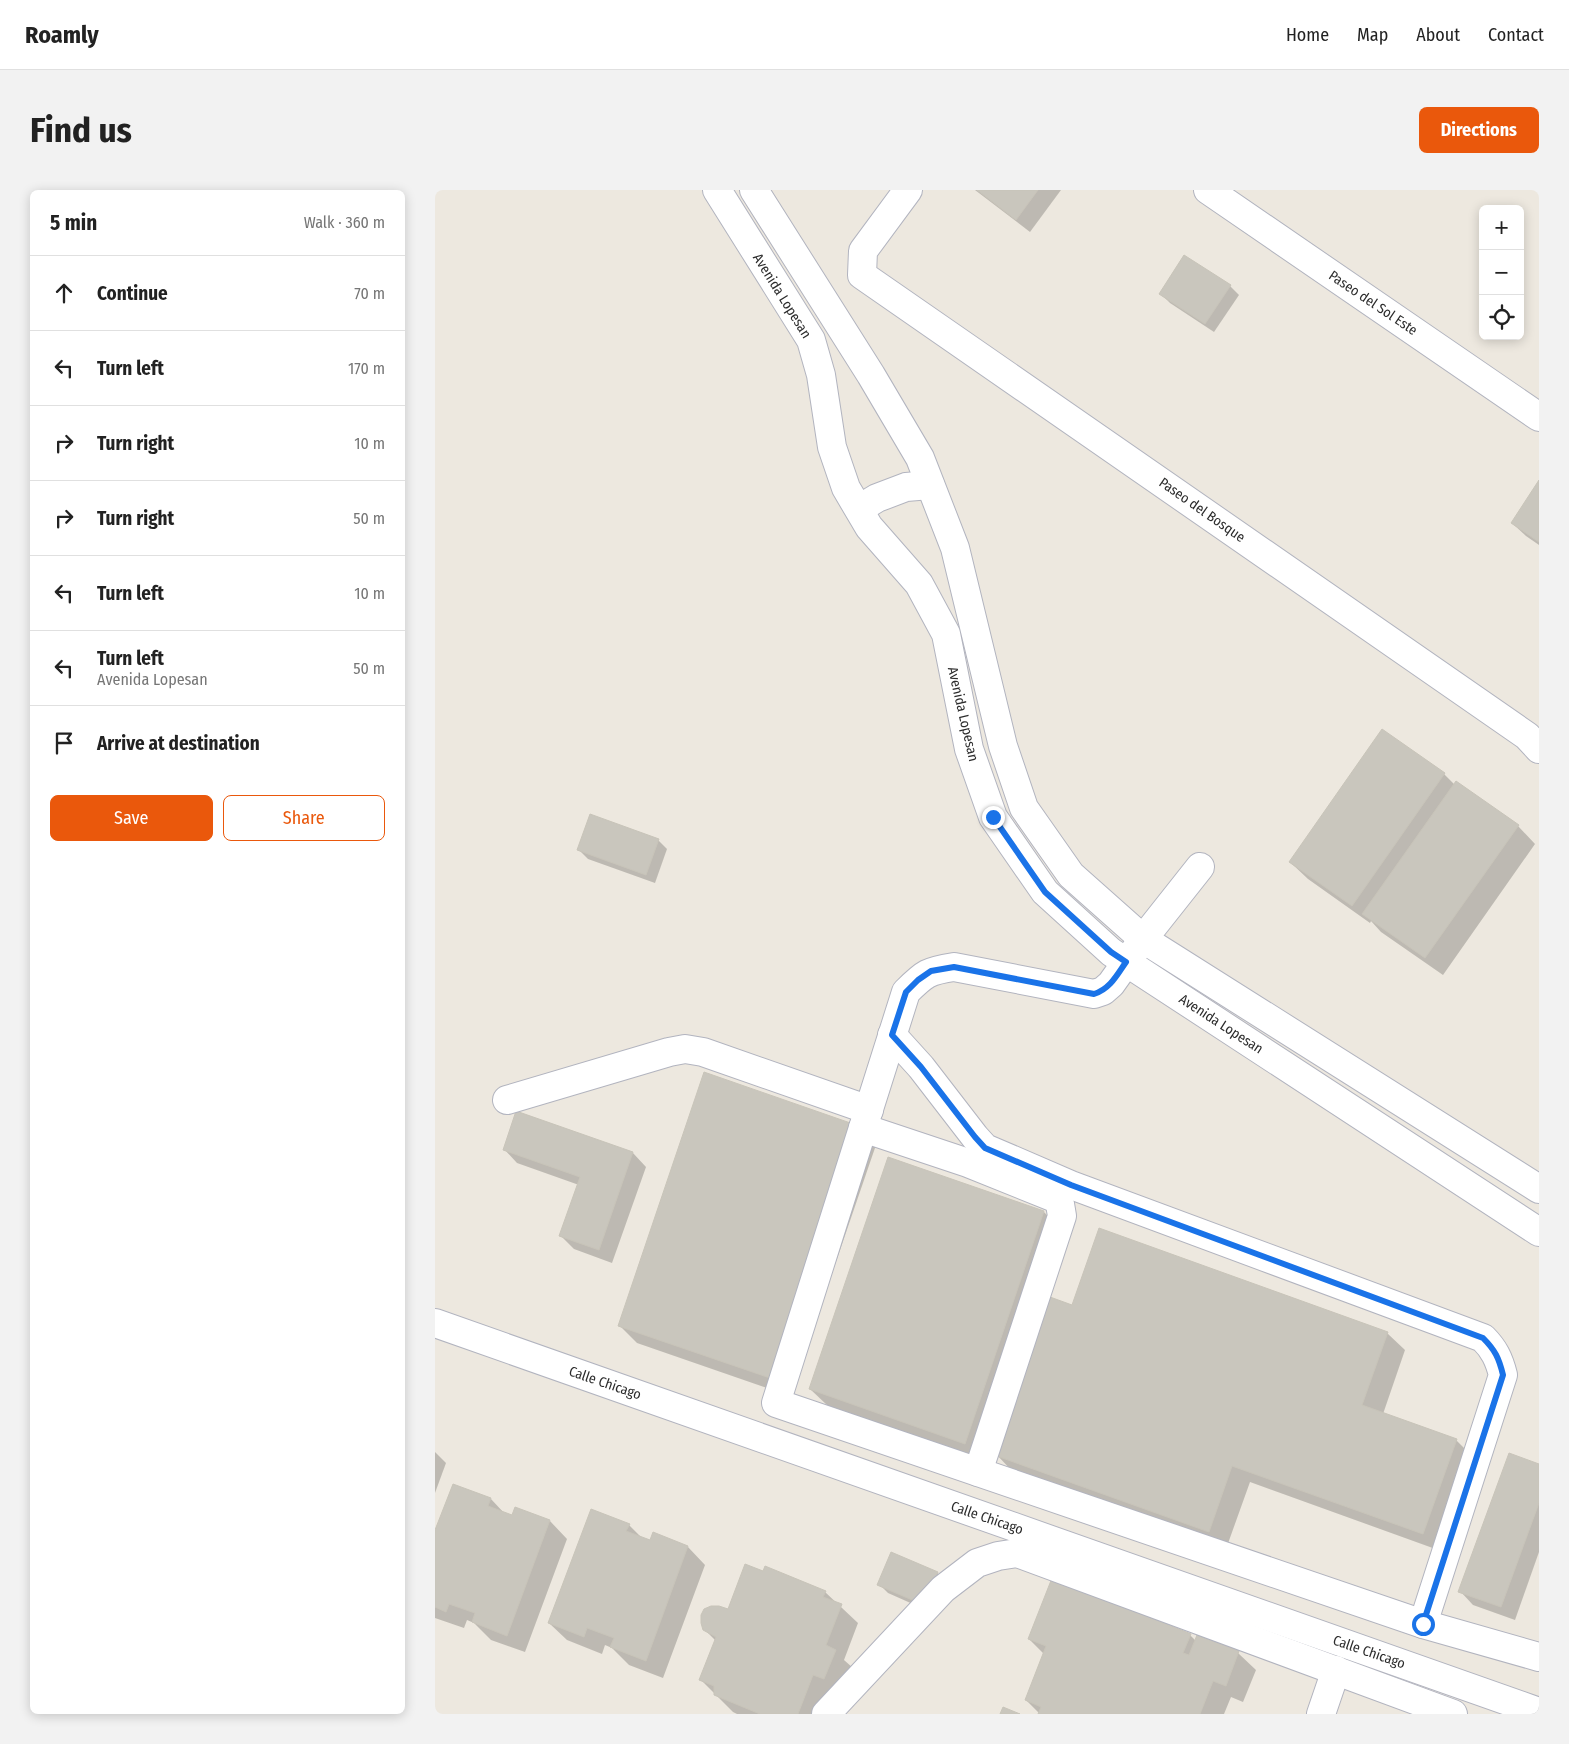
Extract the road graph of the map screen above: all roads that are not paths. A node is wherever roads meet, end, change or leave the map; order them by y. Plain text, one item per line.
1 (717, 190) edge
2 (754, 190) edge
3 (908, 190) edge
4 (1208, 190) edge
5 (1539, 417) edge
6 (930, 485) junction
7 (859, 509) junction
8 (1539, 749) edge
9 (1200, 867) dead end
10 (1143, 939) junction
11 (1126, 962) junction
12 (892, 1035) junction
13 (507, 1100) dead end
14 (866, 1119) junction
15 (1539, 1189) edge
16 (1539, 1232) edge
17 (435, 1324) edge
18 (978, 1472) junction
19 (1423, 1624) junction
20 (1539, 1657) edge
21 (1336, 1670) junction
22 (1539, 1712) edge
23 (826, 1714) edge
24 (1321, 1714) edge
25 (1453, 1714) edge

1 - 7 street, Avenida Lopesan
2 - 6 street
3 - 8 street, Paseo del Bosque
4 - 5 street, Paseo del Sol Este
6 - 7 street
6 - 10 street
7 - 11 street, Avenida Lopesan
9 - 10 street
10 - 11 street
10 - 15 street
11 - 12 street
11 - 16 street, Avenida Lopesan
12 - 14 street
12 - 19 street
13 - 14 street
14 - 18 street
14 - 18 street
17 - 22 street, Calle Chicago
18 - 19 street
19 - 20 street
21 - 23 street
21 - 24 street
21 - 25 street

